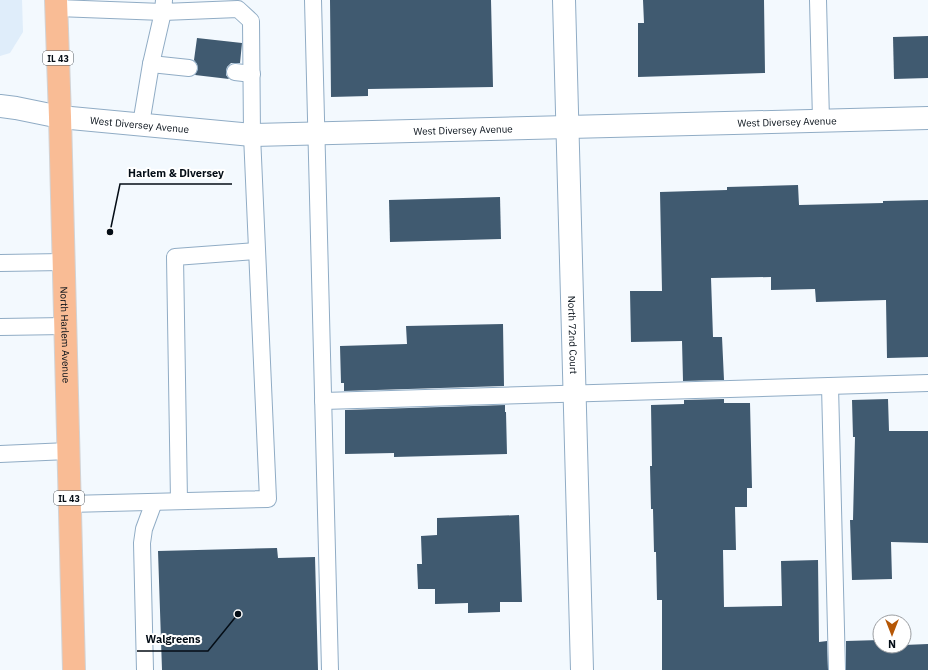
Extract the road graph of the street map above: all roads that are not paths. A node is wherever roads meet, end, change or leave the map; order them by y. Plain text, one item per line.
1 (152, 0) edge
2 (313, 0) edge
3 (564, 0) edge
4 (818, 0) edge
5 (56, 4) edge
6 (164, 6) edge
7 (151, 64) junction
8 (190, 68) dead end
9 (235, 72) dead end
10 (252, 74) junction
11 (0, 106) edge
12 (60, 117) junction
13 (928, 118) edge
14 (821, 120) junction
15 (141, 124) junction
16 (568, 127) junction
17 (316, 134) junction
18 (252, 135) junction
19 (257, 251) junction
20 (63, 262) junction
21 (0, 263) edge
22 (65, 326) junction
23 (0, 327) edge
24 (928, 383) edge
25 (830, 386) junction
26 (575, 393) junction
27 (323, 401) junction
28 (68, 451) junction
29 (0, 454) edge
30 (154, 502) junction
31 (179, 502) junction
32 (69, 504) junction
33 (74, 670) edge
34 (145, 670) edge
35 (330, 670) edge
36 (582, 670) edge
37 (837, 670) edge

1 - 6 lane
2 - 17 lane
3 - 16 street, North 72nd Court
4 - 14 lane
5 - 6 lane
5 - 12 main road, North Harlem Avenue / IL 43
6 - 7 lane
6 - 10 lane
7 - 8 lane
7 - 15 lane
9 - 10 lane
10 - 18 lane
11 - 12 street, West Diversey Avenue
12 - 15 street, West Diversey Avenue
12 - 20 main road, North Harlem Avenue / IL 43
13 - 14 street, West Diversey Avenue
14 - 16 street, West Diversey Avenue
15 - 18 street, West Diversey Avenue
16 - 17 street, West Diversey Avenue
16 - 26 street, North 72nd Court
17 - 18 street, West Diversey Avenue
17 - 27 lane
18 - 19 lane
19 - 31 lane
19 - 31 lane
20 - 21 lane
20 - 22 main road, North Harlem Avenue / IL 43
22 - 23 lane
22 - 28 main road, North Harlem Avenue / IL 43
24 - 25 lane
25 - 26 lane
25 - 37 lane
26 - 27 lane
26 - 36 street, North 72nd Court
27 - 35 lane
28 - 29 lane
28 - 32 main road, North Harlem Avenue / IL 43
30 - 31 lane
30 - 32 lane
30 - 34 lane
32 - 33 main road, North Harlem Avenue / IL 43

